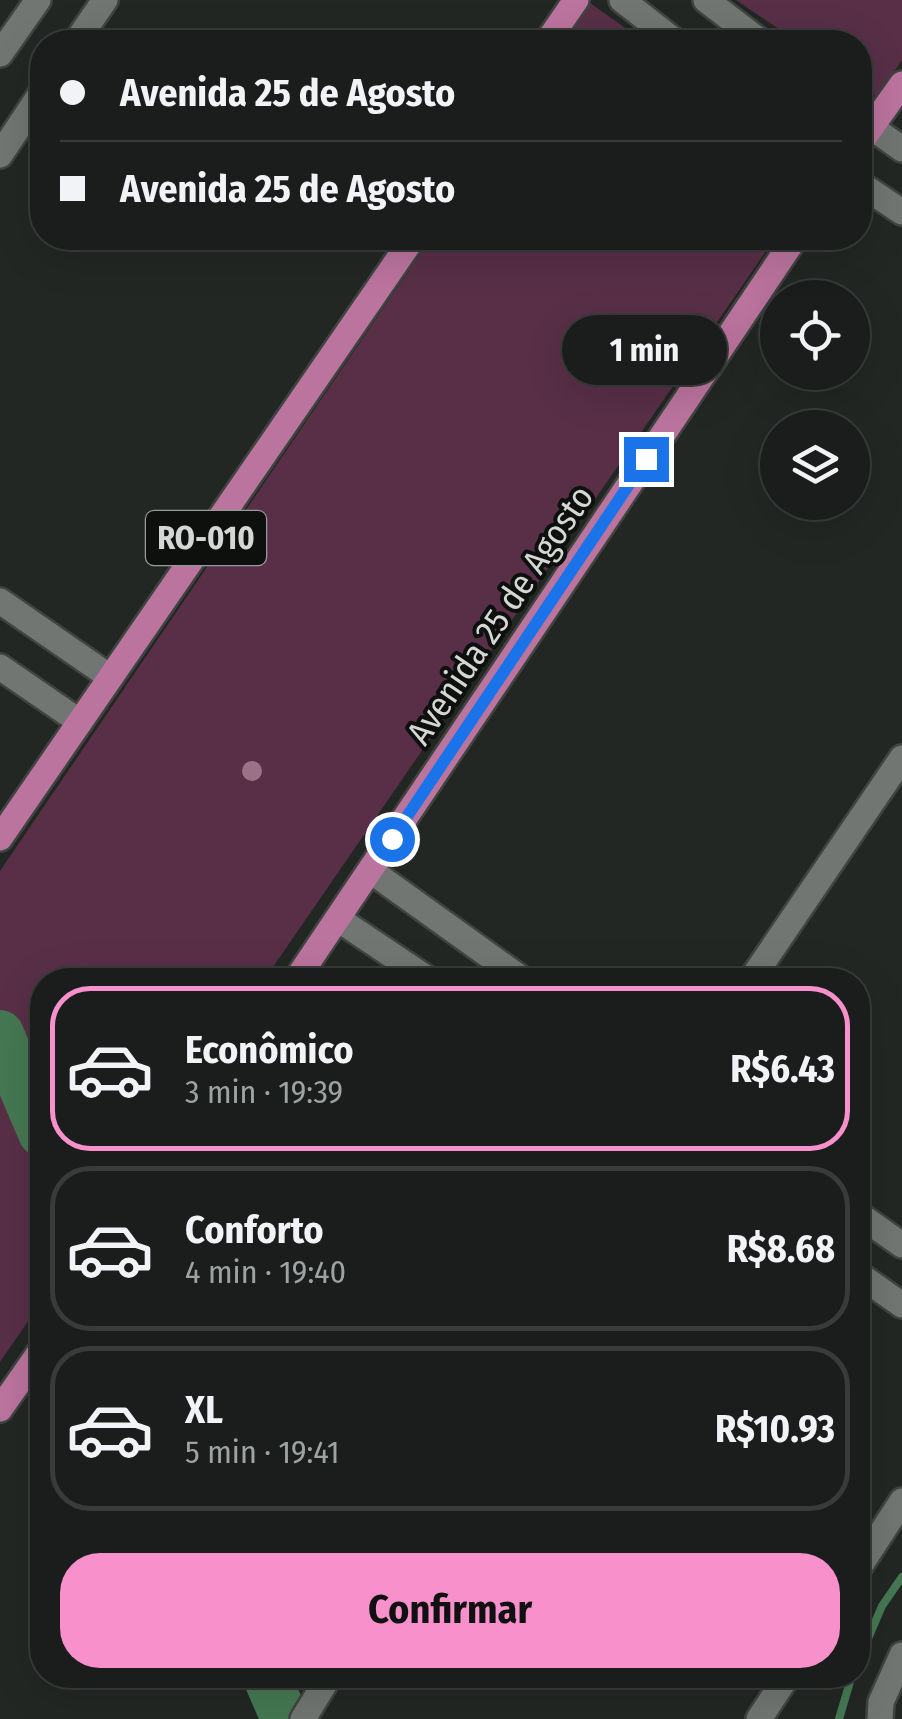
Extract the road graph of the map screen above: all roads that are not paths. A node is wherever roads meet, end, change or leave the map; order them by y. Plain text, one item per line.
1 (38, 0) edge
2 (105, 0) edge
3 (576, 0) edge
4 (622, 0) edge
5 (706, 0) edge
6 (84, 30) edge
7 (555, 30) edge
8 (661, 30) edge
9 (745, 30) edge
10 (0, 54) edge
11 (902, 84) edge
12 (30, 110) edge
13 (872, 120) edge
14 (872, 134) edge
15 (902, 149) edge
16 (0, 155) edge
17 (872, 192) edge
18 (902, 212) edge
19 (405, 250) edge
20 (786, 250) edge
21 (0, 602) edge
22 (0, 668) edge
23 (110, 677) junction
24 (80, 722) junction
25 (902, 758) edge
26 (0, 838) edge
27 (371, 871) junction
28 (338, 919) junction
29 (304, 968) edge
30 (411, 968) edge
31 (506, 968) edge
32 (759, 968) edge
33 (870, 1222) edge
34 (902, 1245) edge
35 (870, 1282) edge
36 (902, 1305) edge
37 (30, 1366) edge
38 (0, 1408) edge
39 (902, 1501) edge
40 (870, 1550) edge
41 (902, 1656) edge
42 (322, 1688) edge
43 (779, 1688) edge
44 (306, 1714) edge
45 (759, 1719) edge
46 (880, 1719) edge

1 - 10 street
2 - 6 street
3 - 7 main road
4 - 8 street
5 - 9 street
11 - 13 main road
12 - 16 street
14 - 15 street
17 - 18 street
19 - 23 main road, RO-010
20 - 27 main road, Avenida 25 de Agosto
21 - 23 street
22 - 24 street
23 - 24 main road, RO-010
24 - 26 main road, RO-010
25 - 32 street
27 - 28 main road, Avenida 25 de Agosto
27 - 31 street
28 - 29 main road, Avenida 25 de Agosto
28 - 30 street
33 - 34 street
35 - 36 street
37 - 38 main road
39 - 40 street
41 - 46 street
42 - 44 street
43 - 45 street

